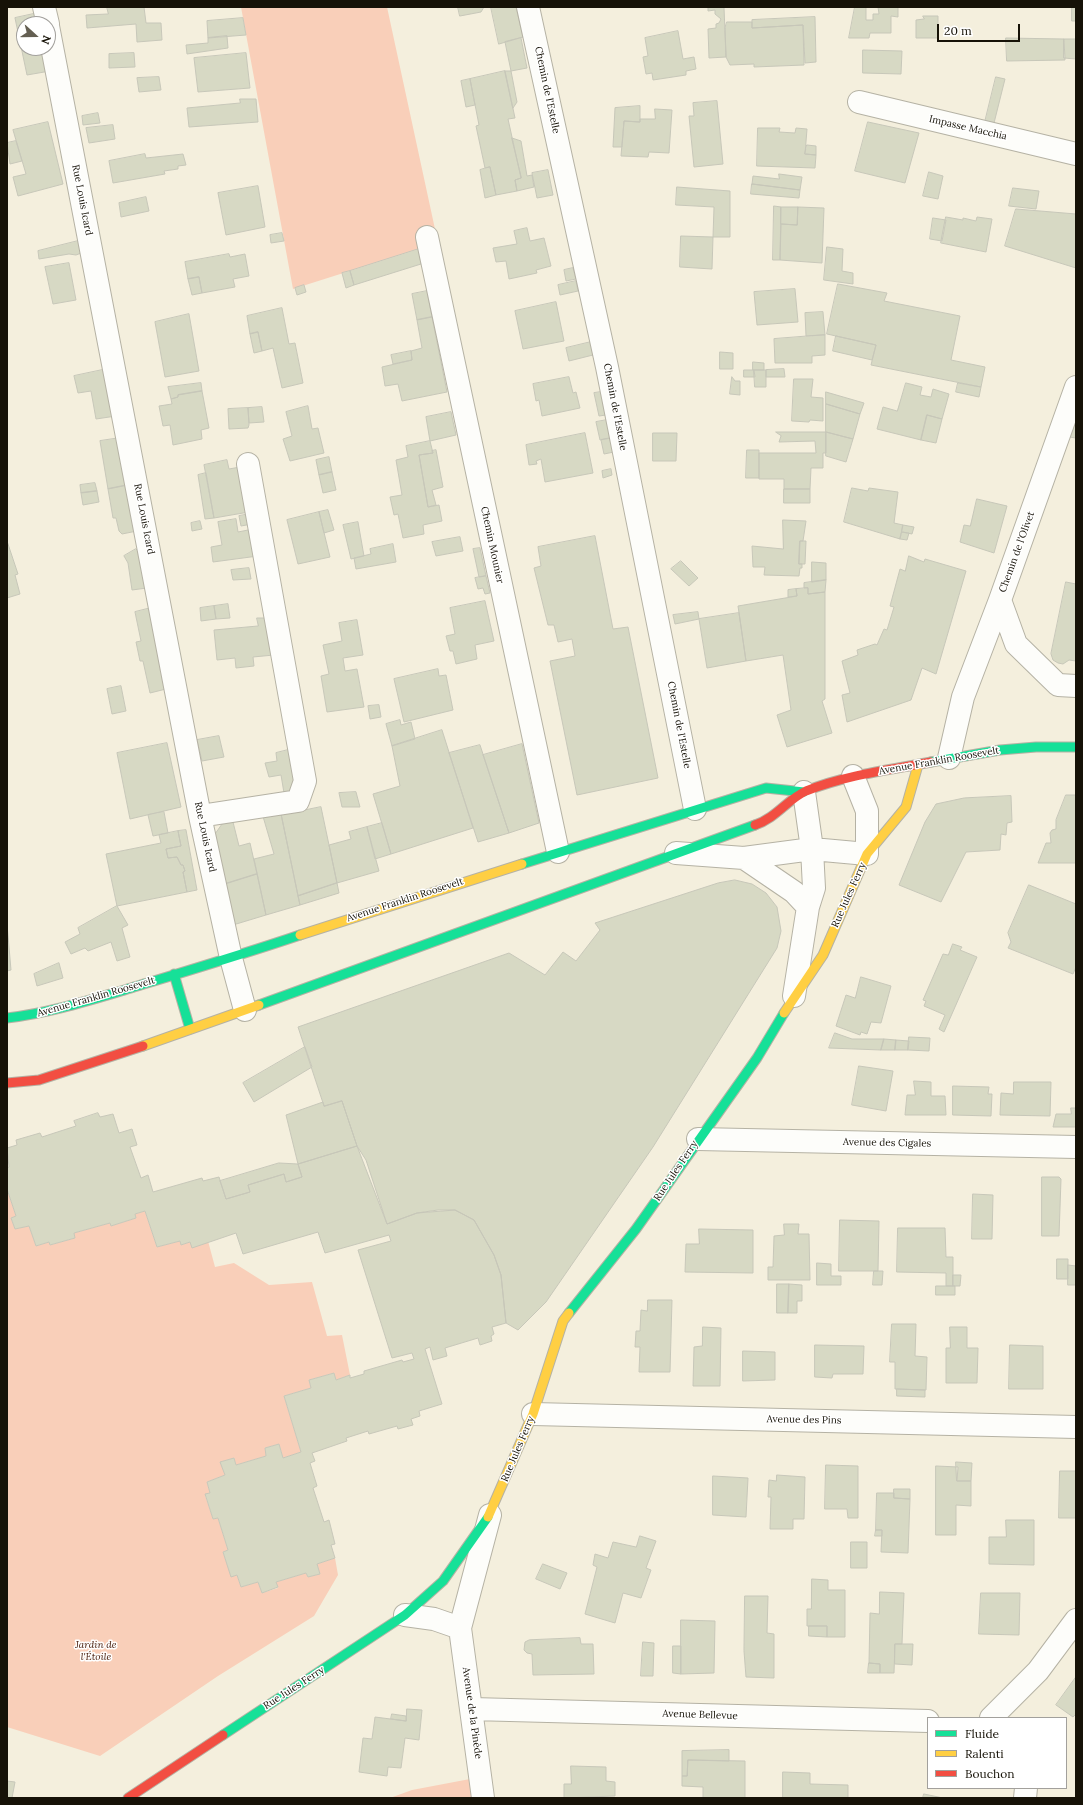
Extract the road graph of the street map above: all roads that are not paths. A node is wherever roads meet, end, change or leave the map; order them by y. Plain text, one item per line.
1 (528, 7) edge
2 (54, 56) edge
3 (859, 102) dead end
4 (1076, 154) edge
5 (427, 237) dead end
6 (1076, 387) edge
7 (248, 464) dead end
8 (1000, 600) junction
9 (1076, 686) edge
10 (1076, 747) edge
11 (949, 758) junction
12 (918, 765) junction
13 (853, 776) junction
14 (804, 792) junction
15 (696, 809) junction
16 (200, 816) junction
17 (812, 849) junction
18 (558, 852) junction
19 (676, 853) junction
20 (867, 854) junction
21 (744, 858) junction
22 (808, 907) junction
23 (231, 958) junction
24 (174, 974) junction
25 (794, 996) junction
26 (245, 1010) junction
27 (7, 1018) edge
28 (190, 1029) junction
29 (7, 1083) edge
30 (698, 1139) junction
31 (1076, 1147) edge
32 (533, 1414) junction
33 (1076, 1427) edge
34 (491, 1512) junction
35 (405, 1615) junction
36 (1076, 1620) edge
37 (460, 1628) junction
38 (472, 1709) junction
39 (992, 1717) edge
40 (927, 1721) edge
41 (128, 1798) edge
42 (483, 1798) edge

1 - 15 street, Chemin de l'Estelle
2 - 16 street, Rue Louis Icard
3 - 4 street, Impasse Macchia
5 - 18 street, Chemin Mounier
6 - 8 street, Chemin de l'Olivet
7 - 16 street
8 - 9 street
8 - 11 street, Chemin de l'Olivet
10 - 11 main road, Avenue Franklin Roosevelt
11 - 12 main road, Avenue Franklin Roosevelt
12 - 13 main road, Avenue Franklin Roosevelt
12 - 20 main road, Rue Jules Ferry
13 - 14 main road, Avenue Franklin Roosevelt
13 - 20 street, Rue Jules Ferry
14 - 15 main road, Avenue Franklin Roosevelt
14 - 17 street, Rue Jules Ferry
14 - 19 main road, Avenue Franklin Roosevelt
15 - 18 main road, Avenue Franklin Roosevelt
16 - 23 street, Rue Louis Icard
17 - 20 street, Avenue Franklin Roosevelt
17 - 21 street, Avenue Franklin Roosevelt
17 - 22 street, Rue Jules Ferry
18 - 23 main road, Avenue Franklin Roosevelt
19 - 21 street, Avenue Franklin Roosevelt
19 - 26 main road, Avenue Franklin Roosevelt
20 - 25 main road, Rue Jules Ferry
21 - 22 street
22 - 25 street, Rue Jules Ferry
23 - 24 main road, Avenue Franklin Roosevelt
23 - 26 street, Rue Louis Icard
24 - 27 main road, Avenue Franklin Roosevelt
24 - 28 main road
25 - 30 main road, Rue Jules Ferry
26 - 28 main road, Avenue Franklin Roosevelt
28 - 29 main road, Avenue Franklin Roosevelt
30 - 31 street, Avenue des Cigales
30 - 32 main road, Rue Jules Ferry
32 - 33 street, Avenue des Pins
32 - 34 main road, Rue Jules Ferry
34 - 35 main road, Rue Jules Ferry
34 - 37 street, Avenue de la Pinède
35 - 37 street
35 - 41 main road, Rue Jules Ferry
36 - 39 street
37 - 38 street, Avenue de la Pinède
38 - 40 street, Avenue Bellevue
38 - 42 street, Avenue de la Pinède

